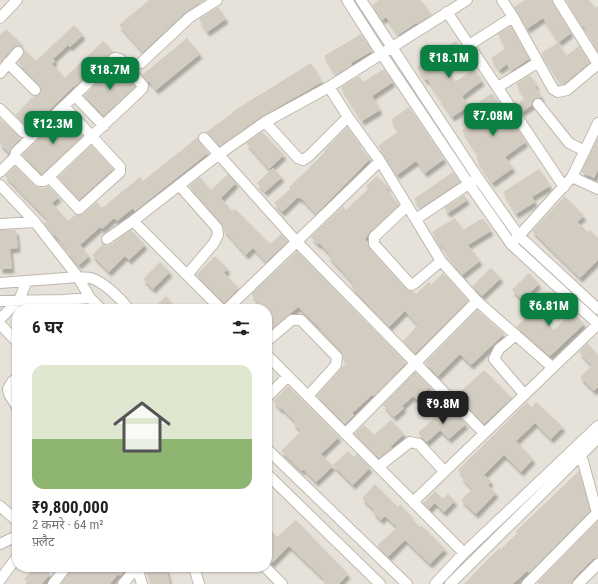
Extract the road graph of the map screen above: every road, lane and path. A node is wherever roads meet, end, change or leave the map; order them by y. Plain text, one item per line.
1 (17, 0) edge
2 (217, 0) edge
3 (347, 0) edge
4 (361, 0) edge
5 (467, 0) edge
6 (502, 0) edge
7 (558, 0) edge
8 (447, 12) junction
9 (513, 17) junction
10 (0, 18) edge
11 (469, 45) junction
12 (391, 47) junction
13 (18, 52) dead end
14 (381, 53) junction
15 (8, 63) junction
16 (141, 63) dead end
17 (537, 63) junction
18 (0, 73) edge
19 (329, 87) junction
20 (498, 87) junction
21 (35, 90) dead end
22 (75, 96) junction
23 (538, 104) dead end
24 (64, 106) junction
25 (0, 109) edge
26 (348, 117) junction
27 (265, 122) junction
28 (598, 123) edge
29 (104, 126) junction
30 (23, 132) dead end
31 (93, 137) junction
32 (204, 138) dead end
33 (585, 151) junction
34 (218, 155) junction
35 (15, 157) junction
36 (380, 161) junction
37 (0, 172) edge
38 (49, 177) junction
39 (572, 177) junction
40 (478, 178) junction
41 (469, 184) junction
42 (0, 185) edge
43 (179, 185) junction
44 (564, 187) junction
45 (598, 189) edge
46 (407, 206) junction
47 (416, 219) junction
48 (133, 221) junction
49 (35, 222) junction
50 (0, 224) edge
51 (519, 236) junction
52 (107, 239) dead end
53 (296, 241) junction
54 (511, 244) junction
55 (441, 261) junction
56 (187, 275) junction
57 (78, 277) junction
58 (27, 281) junction
59 (0, 283) edge
60 (90, 298) junction
61 (20, 300) junction
62 (63, 300) junction
63 (0, 301) edge
64 (476, 301) junction
65 (16, 304) edge
66 (66, 304) edge
67 (96, 304) edge
68 (125, 304) edge
69 (216, 304) edge
70 (232, 304) edge
71 (12, 308) edge
72 (598, 309) edge
73 (0, 319) edge
74 (0, 324) edge
75 (598, 324) edge
76 (516, 335) junction
77 (12, 337) edge
78 (272, 337) edge
79 (272, 360) edge
80 (415, 363) junction
81 (552, 367) junction
82 (288, 376) junction
83 (12, 382) edge
84 (272, 392) edge
85 (524, 394) junction
86 (308, 396) junction
87 (12, 399) edge
88 (598, 426) edge
89 (484, 433) junction
90 (345, 434) junction
91 (598, 438) edge
92 (581, 454) junction
93 (272, 457) edge
94 (378, 467) junction
95 (444, 471) junction
96 (272, 479) edge
97 (413, 502) junction
98 (0, 506) edge
99 (598, 514) edge
100 (12, 517) edge
101 (12, 538) edge
102 (0, 544) edge
103 (464, 553) junction
104 (12, 564) edge
105 (598, 564) edge
106 (62, 572) edge
107 (133, 572) edge
108 (138, 572) edge
109 (195, 572) edge
110 (270, 572) edge
111 (0, 580) edge
112 (530, 583) edge
113 (5, 584) edge
114 (53, 584) edge
115 (123, 584) edge
116 (142, 584) edge
117 (199, 584) edge
118 (282, 584) edge
119 (380, 584) edge
120 (407, 584) edge
121 (435, 584) edge
122 (450, 584) edge
123 (578, 584) edge

1 - 10 street
2 - 16 street
3 - 14 street
4 - 12 street
5 - 8 street
6 - 9 street
7 - 17 street
8 - 11 street
8 - 12 street
9 - 11 street
9 - 17 street
11 - 20 street
12 - 14 street
12 - 40 street
13 - 15 street
14 - 19 street
14 - 41 street
15 - 18 street
15 - 21 street
17 - 20 street
19 - 26 street
19 - 27 street
20 - 44 street
22 - 24 street
22 - 29 street
22 - 29 street
23 - 33 street
24 - 31 street
24 - 35 street
25 - 30 street
26 - 27 street
26 - 36 street
27 - 34 street
28 - 33 street
29 - 31 street
31 - 38 street
31 - 38 street
32 - 34 street
33 - 39 street
34 - 43 street
34 - 53 street
35 - 37 street
35 - 38 street
36 - 46 street
36 - 53 street
39 - 44 street
39 - 45 street
40 - 41 street
40 - 51 street
41 - 47 street
41 - 54 street
42 - 49 street
43 - 48 street
43 - 56 street
44 - 51 street
46 - 47 street
46 - 55 street
47 - 55 street
48 - 52 street
48 - 56 street
49 - 50 street
49 - 57 street
51 - 54 street
51 - 72 street
53 - 70 street
53 - 80 street
54 - 75 street
55 - 64 street
56 - 69 street
57 - 58 street
57 - 60 street
57 - 68 street
58 - 59 street
58 - 61 street
60 - 62 street
60 - 67 street
61 - 62 street
61 - 63 street
61 - 65 street
62 - 66 street
64 - 76 street
64 - 80 street
71 - 73 street
74 - 77 street
75 - 81 street
76 - 81 street
76 - 85 street
78 - 86 street
79 - 82 street
80 - 89 street
80 - 90 street
81 - 85 street
82 - 84 street
82 - 86 street
83 - 87 street
85 - 89 street
86 - 90 street
88 - 103 street
89 - 95 street
90 - 94 street
91 - 92 street
92 - 99 street
92 - 122 street
93 - 120 street
94 - 95 street
94 - 97 street
95 - 97 street
96 - 119 street
97 - 103 street
98 - 100 street
99 - 112 street
101 - 102 street
103 - 121 street
104 - 111 street
105 - 123 street
106 - 114 street
107 - 115 street
108 - 116 street
109 - 117 street
110 - 118 street
111 - 113 street

